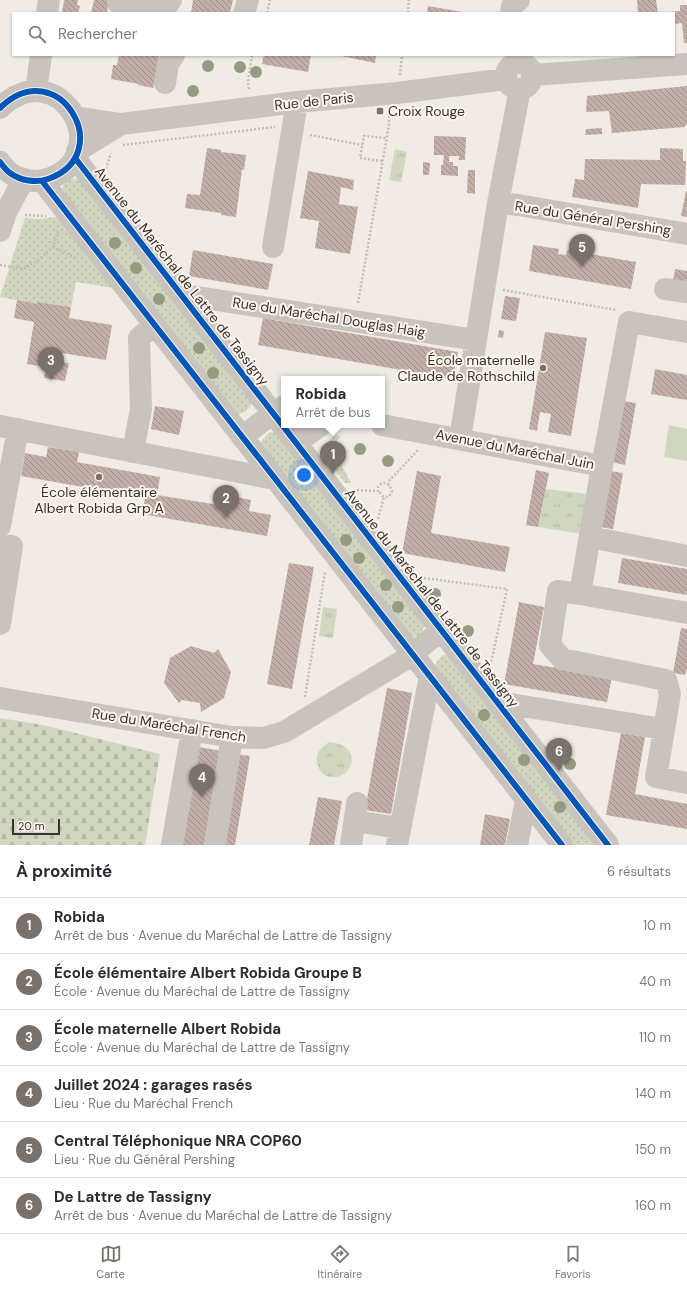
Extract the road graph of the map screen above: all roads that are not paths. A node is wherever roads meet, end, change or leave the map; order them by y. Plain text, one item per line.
1 (49, 0) edge
2 (171, 0) edge
3 (248, 0) edge
4 (518, 0) edge
5 (525, 0) edge
6 (118, 5) edge
7 (47, 12) edge
8 (244, 12) edge
9 (511, 12) edge
10 (528, 12) edge
11 (41, 56) edge
12 (173, 56) edge
13 (687, 64) edge
14 (519, 69) edge
15 (165, 83) dead end
16 (36, 92) junction
17 (297, 102) junction
18 (0, 108) edge
19 (75, 117) junction
20 (121, 124) junction
21 (76, 154) junction
22 (0, 162) edge
23 (33, 180) junction
24 (498, 203) junction
25 (3, 222) edge
26 (687, 234) edge
27 (273, 247) dead end
28 (665, 289) dead end
29 (687, 292) edge
30 (182, 296) junction
31 (154, 325) junction
32 (687, 332) edge
33 (476, 340) junction
34 (278, 410) edge
35 (385, 426) edge
36 (9, 428) edge
37 (288, 428) edge
38 (317, 428) edge
39 (242, 437) junction
40 (460, 439) junction
41 (296, 443) junction
42 (133, 452) junction
43 (602, 466) junction
44 (275, 479) junction
45 (0, 526) edge
46 (590, 537) junction
47 (0, 544) edge
48 (687, 556) edge
49 (580, 594) junction
50 (687, 613) edge
51 (0, 624) edge
52 (442, 630) junction
53 (412, 654) junction
54 (430, 676) junction
55 (492, 695) junction
56 (0, 698) edge
57 (663, 729) junction
58 (192, 730) junction
59 (232, 737) junction
60 (687, 783) edge
61 (526, 800) junction
62 (398, 837) edge
63 (172, 845) edge
64 (215, 845) edge
65 (351, 845) edge
66 (517, 845) edge
67 (562, 845) edge
68 (608, 845) edge

1 - 7 street
2 - 6 street
3 - 8 street
4 - 9 street
5 - 10 street
11 - 16 street
12 - 15 street
13 - 14 street, Rue de Paris
14 - 17 street, Rue de Paris
14 - 24 street
16 - 18 street
16 - 19 street
17 - 20 street, Rue de Paris
17 - 27 street
19 - 20 street, Rue de Paris
19 - 21 street
20 - 21 street, Rue de Paris
21 - 23 street, Rue de Paris
21 - 30 street, Avenue du Maréchal de Lattre de Tassigny
22 - 23 street
23 - 25 street
23 - 31 street
24 - 26 street, Rue du Général Pershing
24 - 33 street
28 - 29 street
30 - 33 street, Rue du Maréchal Douglas Haig
30 - 34 street, Avenue du Maréchal de Lattre de Tassigny
31 - 39 street
31 - 42 street
32 - 43 street
33 - 40 street
34 - 39 street
35 - 40 street, Avenue du Maréchal Juin
36 - 42 street
36 - 45 street
37 - 41 street, Avenue du Maréchal de Lattre de Tassigny
38 - 41 street
39 - 44 street
40 - 43 street, Avenue du Maréchal Juin
41 - 52 street, Avenue du Maréchal de Lattre de Tassigny
42 - 44 street
43 - 46 street, Avenue du Maréchal Juin
44 - 53 street
46 - 48 street
46 - 49 street, Avenue du Maréchal Juin
47 - 51 street
49 - 50 street
49 - 57 street
52 - 53 street, Rue du Maréchal French
52 - 55 street, Avenue du Maréchal de Lattre de Tassigny
53 - 54 street
53 - 59 street, Rue du Maréchal French
54 - 61 street
54 - 62 street
55 - 57 street
55 - 68 street, Avenue du Maréchal de Lattre de Tassigny
56 - 58 street, Rue du Maréchal French
57 - 60 street
58 - 59 street, Rue du Maréchal French
58 - 63 street
59 - 64 street
61 - 66 street
61 - 67 street
62 - 65 street

